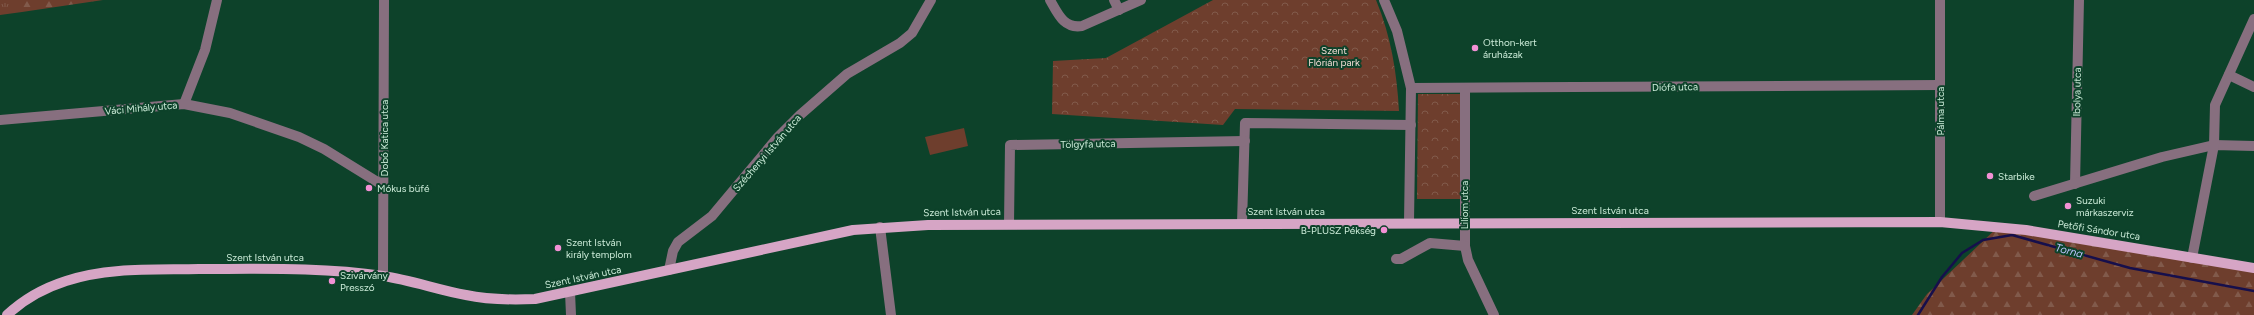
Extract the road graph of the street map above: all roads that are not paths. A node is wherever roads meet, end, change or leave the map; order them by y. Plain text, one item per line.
1 (217, 0) edge
2 (384, 0) edge
3 (931, 0) edge
4 (1050, 0) edge
5 (1114, 0) edge
6 (1141, 0) edge
7 (1384, 0) edge
8 (1940, 0) edge
9 (2079, 0) edge
10 (1119, 10) junction
11 (2254, 19) edge
12 (2229, 75) junction
13 (1940, 85) junction
14 (2254, 87) edge
15 (1411, 88) junction
16 (1464, 89) junction
17 (184, 104) junction
18 (0, 120) edge
19 (1411, 125) junction
20 (1245, 141) junction
21 (2214, 145) junction
22 (2254, 146) edge
23 (2075, 184) junction
24 (384, 186) junction
25 (2034, 196) dead end
26 (1409, 222) junction
27 (1464, 222) junction
28 (1940, 222) junction
29 (1242, 223) junction
30 (1008, 224) junction
31 (880, 227) junction
32 (1464, 246) junction
33 (2192, 258) junction
34 (1396, 259) dead end
35 (2254, 268) edge
36 (669, 270) junction
37 (383, 276) junction
38 (570, 292) junction
39 (7, 315) edge
40 (571, 315) edge
41 (892, 315) edge
42 (1494, 315) edge

1 - 17 street
2 - 24 street, Dobó Katica utca
3 - 36 street, Széchenyi István utca
4 - 10 street
5 - 10 street
6 - 10 street
7 - 15 street
8 - 13 street, Pálma utca
9 - 23 street, Ibolya utca
11 - 12 street
12 - 14 street
12 - 21 street
13 - 16 street, Diófa utca
13 - 28 street, Pálma utca
15 - 16 street, Diófa utca
15 - 19 street
16 - 27 street, Liliom utca
17 - 18 street, Váci Mihály utca
17 - 24 street, Váci Mihály utca
19 - 20 street
19 - 26 street
20 - 29 street
20 - 30 street, Tölgyfa utca
21 - 22 street
21 - 23 street
21 - 33 street
23 - 25 street
24 - 37 street, Dobó Katica utca
26 - 27 main road, Szent István utca
26 - 29 main road, Szent István utca
27 - 28 main road, Szent István utca
27 - 32 street, Liliom utca
28 - 33 main road, Petőfi Sándor utca
29 - 30 main road, Szent István utca
30 - 31 main road, Szent István utca
31 - 36 main road, Szent István utca
31 - 41 street
32 - 34 street
32 - 42 street, Liliom utca
33 - 35 main road, Petőfi Sándor utca
36 - 38 main road, Szent István utca
37 - 38 main road, Szent István utca
37 - 39 main road, Szent István utca
38 - 40 street

